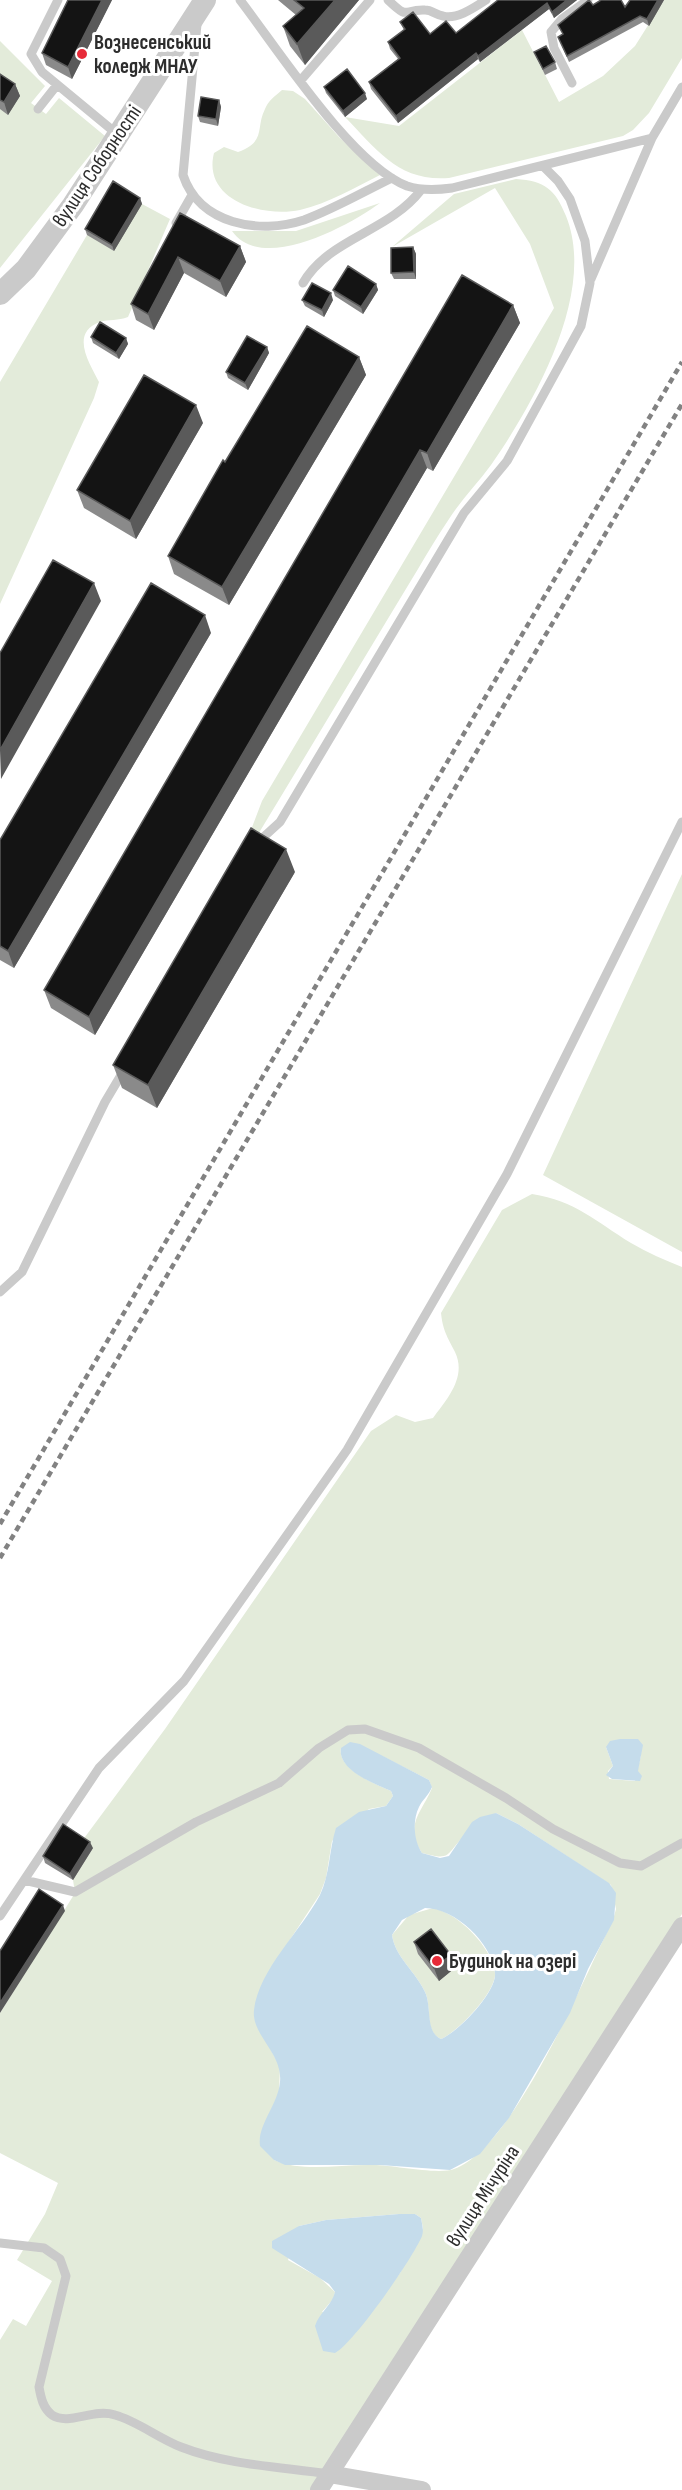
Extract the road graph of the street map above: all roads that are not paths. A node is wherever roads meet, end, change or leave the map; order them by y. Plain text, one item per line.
1 (58, 0) edge
2 (240, 0) edge
3 (370, 0) edge
4 (388, 0) edge
5 (486, 0) edge
6 (588, 0) edge
7 (202, 5) edge
8 (301, 80) junction
9 (572, 83) dead end
10 (57, 85) junction
11 (682, 87) edge
12 (38, 109) dead end
13 (119, 136) junction
14 (652, 138) junction
15 (543, 166) junction
16 (392, 178) junction
17 (421, 190) junction
18 (192, 195) junction
19 (176, 223) edge
20 (303, 283) dead end
21 (590, 283) junction
22 (0, 294) edge
23 (682, 822) edge
24 (250, 854) edge
25 (129, 1060) edge
26 (0, 1292) edge
27 (682, 1843) edge
28 (24, 1880) junction
29 (0, 1916) edge
30 (682, 1926) edge
31 (0, 2243) edge
32 (329, 2474) junction
33 (319, 2490) edge
34 (422, 2490) edge

1 - 10 lane
2 - 8 lane
3 - 8 lane
4 - 5 lane
6 - 9 lane
7 - 13 street, вулиця Соборності
7 - 18 lane
8 - 16 lane
10 - 12 lane
10 - 13 lane
11 - 14 lane
13 - 22 street, вулиця Соборності
14 - 15 lane
14 - 21 lane
15 - 17 lane
15 - 21 lane
16 - 17 lane
16 - 18 lane
17 - 20 lane
18 - 19 lane
21 - 24 lane
23 - 28 lane
25 - 26 lane
27 - 28 lane
28 - 29 lane
30 - 32 street, вулиця Мічуріна
31 - 32 lane
32 - 33 street, вулиця Мічуріна
32 - 34 street

